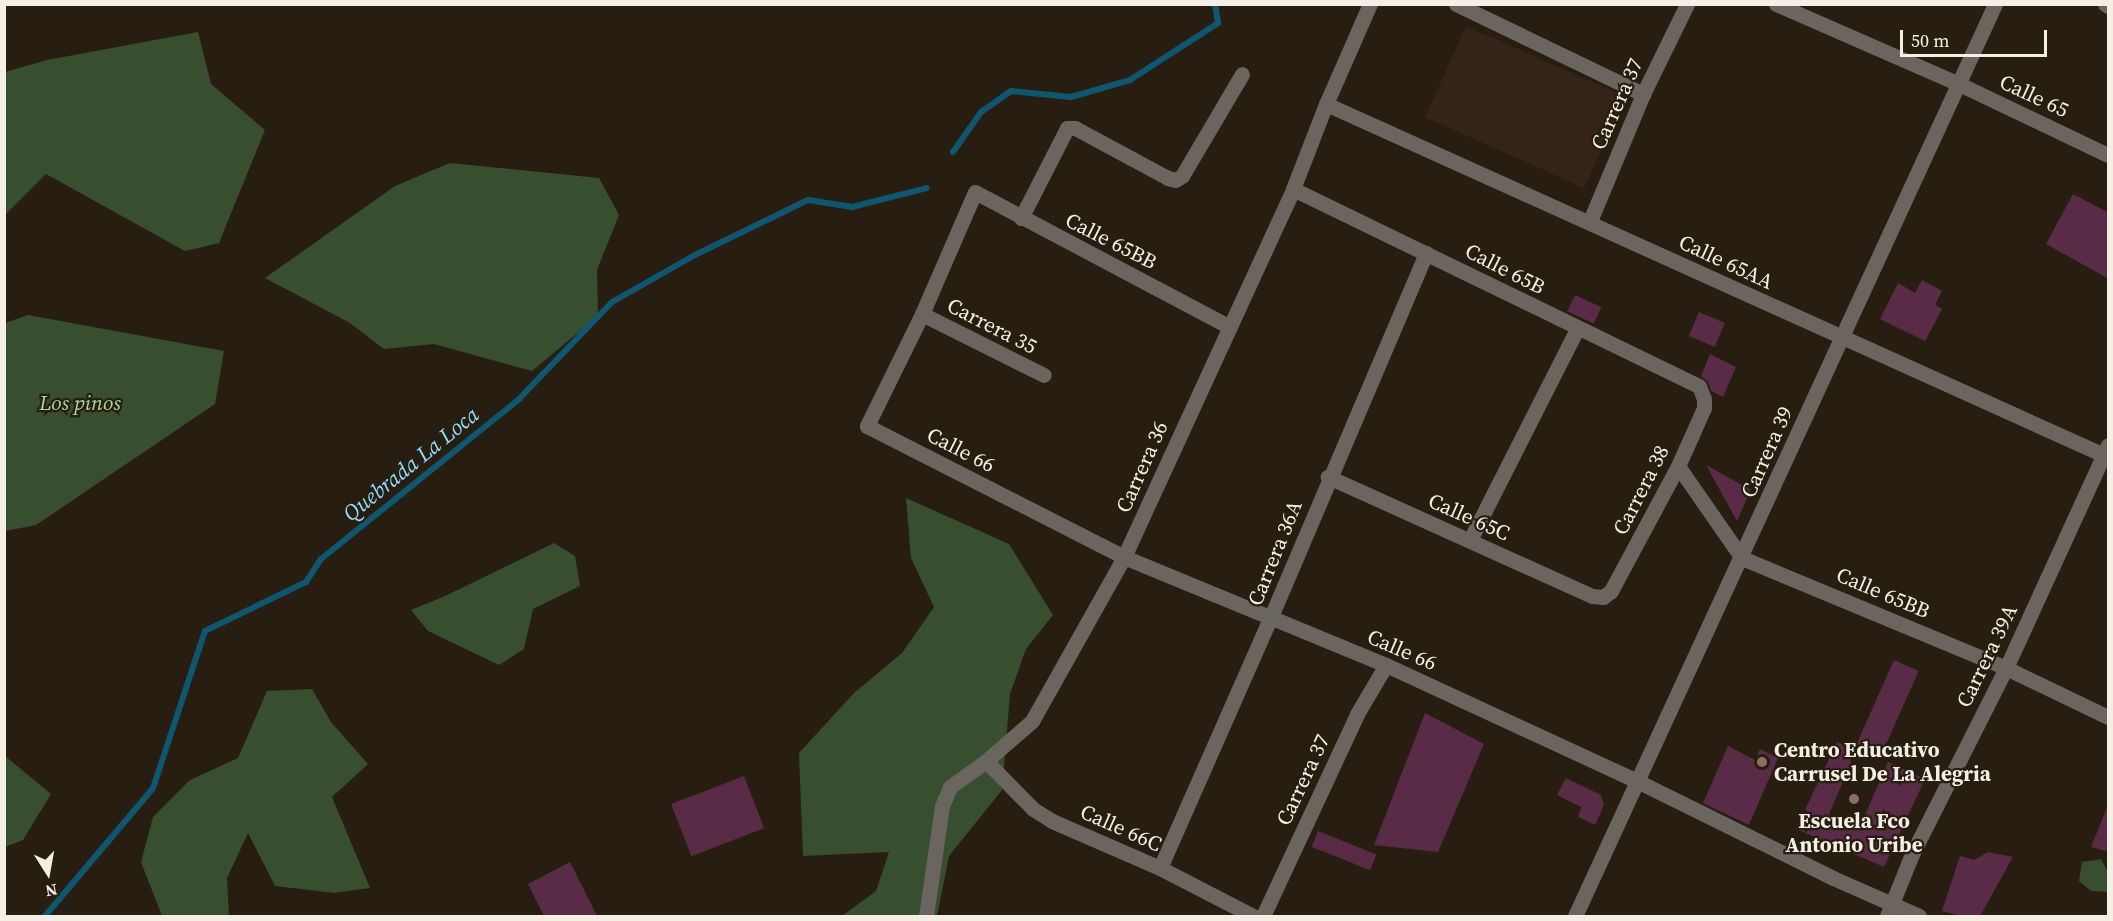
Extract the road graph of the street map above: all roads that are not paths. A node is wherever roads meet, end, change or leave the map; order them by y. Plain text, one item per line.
1 (1370, 4) edge
2 (1456, 4) edge
3 (1688, 4) edge
4 (1776, 4) edge
5 (1995, 4) edge
6 (1242, 74) dead end
7 (1957, 83) junction
8 (1642, 94) junction
9 (1326, 104) junction
10 (2109, 155) edge
11 (1293, 189) junction
12 (975, 192) joint
13 (1021, 218) junction
14 (1590, 221) junction
15 (1426, 253) junction
16 (922, 314) junction
17 (1228, 326) junction
18 (1577, 329) junction
19 (1841, 338) junction
20 (1044, 375) dead end
21 (1699, 386) joint
22 (867, 426) joint
23 (2107, 453) edge
24 (1678, 466) junction
25 (1329, 477) junction
26 (1470, 540) junction
27 (1124, 557) junction
28 (1742, 558) junction
29 (1592, 596) joint
30 (1270, 619) junction
31 (1386, 665) junction
32 (2006, 668) junction
33 (2109, 717) edge
34 (986, 761) junction
35 (1635, 780) junction
36 (1160, 868) junction
37 (1889, 910) edge
38 (926, 916) edge
39 (1253, 916) edge
40 (1263, 916) edge
41 (1575, 916) edge
42 (1918, 916) edge

1 - 9 street, Carrera 36
2 - 8 street
3 - 8 street, Carrera 37
4 - 7 street, Calle 65
5 - 7 street, Carrera 39
6 - 13 street
7 - 10 street, Calle 65
7 - 19 street, Carrera 39
8 - 14 street, Carrera 37
9 - 11 street, Carrera 36
9 - 14 street, Calle 65AA
11 - 15 street, Calle 65B
11 - 17 street, Carrera 36
12 - 13 street, Calle 65BB
12 - 16 street, Carrera 35
13 - 17 street, Calle 65BB
14 - 19 street, Calle 65AA
15 - 18 street, Calle 65B
15 - 25 street, Carrera 36A
16 - 20 street, Carrera 35
16 - 22 street, Carrera 35
17 - 27 street, Carrera 36
18 - 21 street, Calle 65B
18 - 26 street
19 - 23 street, Calle 65AA
19 - 28 street, Carrera 39
21 - 24 street, Carrera 38
22 - 27 street, Calle 66
23 - 32 street, Carrera 39A
24 - 28 street
24 - 29 street, Carrera 38
25 - 26 street, Calle 65C
25 - 30 street, Carrera 36A
26 - 29 street, Calle 65C
27 - 30 street, Calle 66
27 - 34 street, Carrera 36
28 - 32 street, Calle 65BB
28 - 35 street, Carrera 39
30 - 31 street, Calle 66
30 - 36 street, Carrera 36A
31 - 35 street, Calle 66
31 - 40 street, Carrera 37
32 - 33 street, Calle 65BB
32 - 37 street, Carrera 39A
34 - 36 street, Calle 66C
34 - 38 street, Carrera 36
35 - 37 street, Calle 66
35 - 41 street, Carrera 39
36 - 39 street, Calle 66C
37 - 42 street, Calle 66

